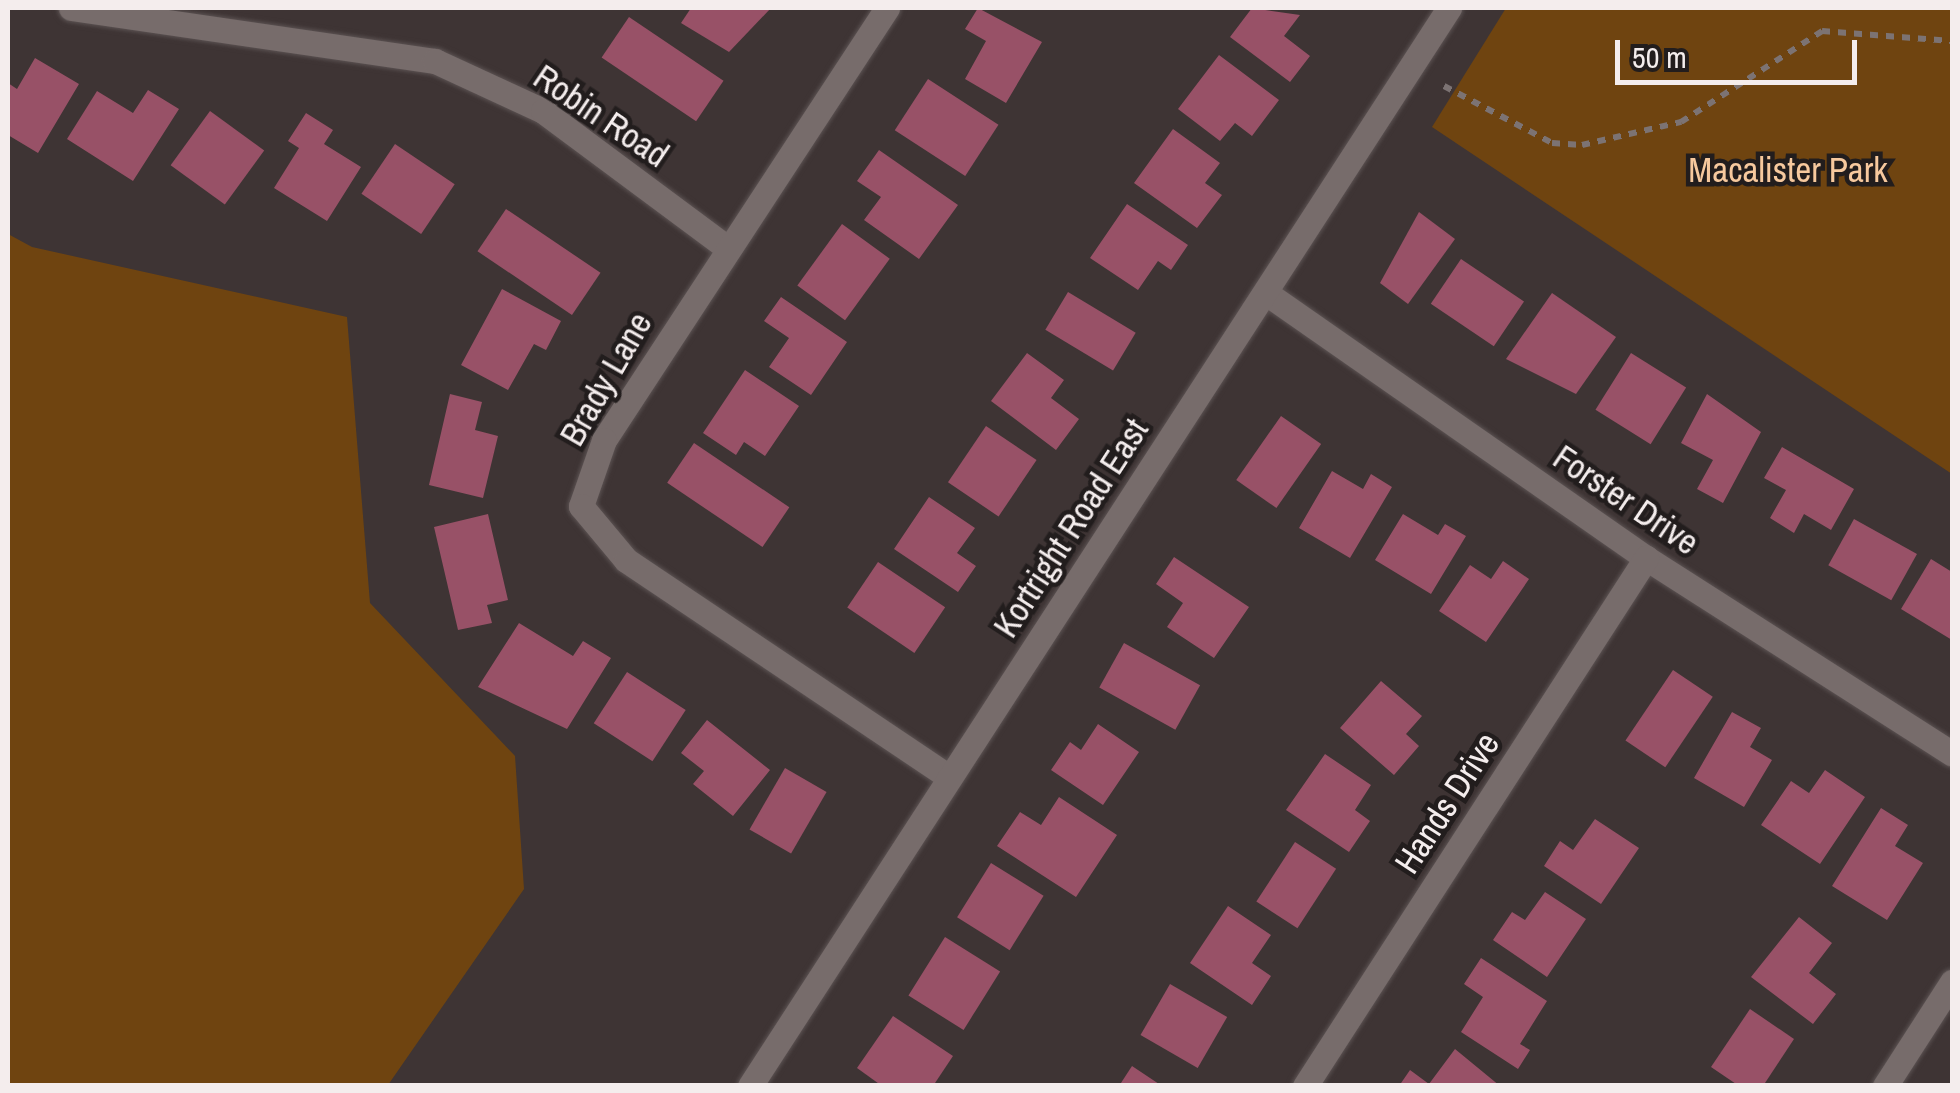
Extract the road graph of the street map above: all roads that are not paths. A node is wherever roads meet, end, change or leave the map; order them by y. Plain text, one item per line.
1 (70, 8) edge
2 (886, 8) edge
3 (1445, 9) edge
4 (726, 247) junction
5 (1266, 293) junction
6 (1646, 558) junction
7 (1952, 754) edge
8 (949, 777) junction
9 (1952, 982) edge
10 (750, 1086) edge
11 (1305, 1086) edge
12 (1885, 1086) edge

1 - 4 street, Robin Road
2 - 4 street, Brady Lane
3 - 5 street, Kortright Road East
4 - 8 street, Brady Lane
5 - 6 street, Forster Drive
5 - 8 street, Kortright Road East
6 - 7 street, Forster Drive
6 - 11 street, Hands Drive
8 - 10 street, Kortright Road East
9 - 12 street

